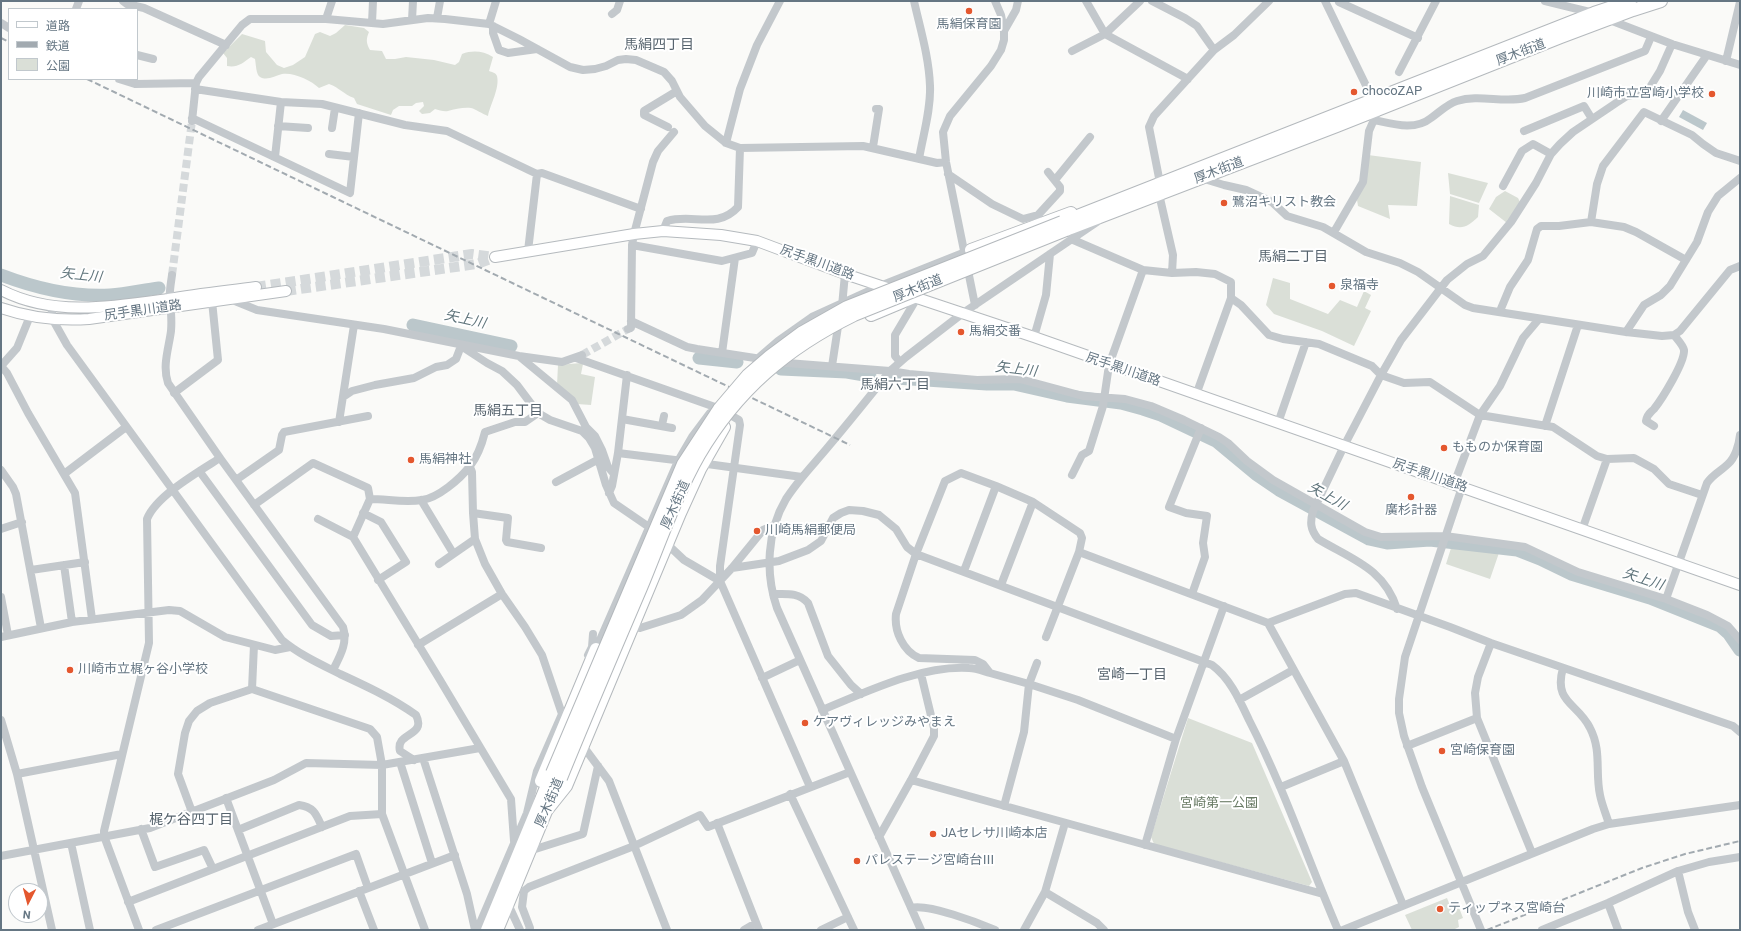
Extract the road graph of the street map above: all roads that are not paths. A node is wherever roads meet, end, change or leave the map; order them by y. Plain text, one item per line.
1 (332, 1) edge
2 (373, 1) edge
3 (413, 1) edge
4 (440, 1) edge
5 (496, 1) edge
6 (620, 1) edge
7 (780, 1) edge
8 (914, 1) edge
9 (995, 1) edge
10 (1018, 1) edge
11 (1086, 1) edge
12 (1140, 1) edge
13 (1152, 1) edge
14 (1269, 1) edge
15 (1325, 1) edge
16 (1436, 1) edge
17 (1545, 1) edge
18 (1630, 1) edge
19 (1661, 1) edge
20 (1339, 2) dead end
21 (1740, 2) edge
22 (126, 5) edge
23 (1594, 13) junction
24 (612, 14) dead end
25 (437, 18) junction
26 (1608, 19) junction
27 (326, 20) junction
28 (412, 20) junction
29 (372, 23) junction
30 (491, 25) junction
31 (1004, 31) junction
32 (1106, 34) junction
33 (1651, 36) junction
34 (1418, 38) junction
35 (1672, 44) junction
36 (226, 45) junction
37 (537, 49) junction
38 (1214, 50) junction
39 (1072, 51) dead end
40 (138, 55) edge
41 (1706, 55) junction
42 (154, 59) dead end
43 (1726, 61) junction
44 (1740, 65) edge
45 (1399, 72) dead end
46 (1188, 79) junction
47 (121, 80) edge
48 (195, 86) junction
49 (677, 91) junction
50 (281, 102) junction
51 (335, 108) junction
52 (876, 109) dead end
53 (1375, 110) junction
54 (358, 113) junction
55 (1592, 119) junction
56 (1661, 121) junction
57 (278, 126) junction
58 (308, 128) dead end
59 (332, 128) dead end
60 (1524, 131) dead end
61 (1090, 136) dead end
62 (726, 143) junction
63 (873, 147) junction
64 (740, 148) junction
65 (329, 154) dead end
66 (1551, 154) junction
67 (275, 157) junction
68 (354, 157) junction
69 (919, 158) junction
70 (1740, 161) edge
71 (946, 162) junction
72 (1048, 172) dead end
73 (537, 174) junction
74 (948, 174) junction
75 (1201, 178) junction
76 (1740, 178) edge
77 (1055, 180) junction
78 (1503, 186) dead end
79 (1159, 188) junction
80 (1107, 204) junction
81 (640, 209) junction
82 (1118, 209) junction
83 (1093, 210) junction
84 (1591, 222) junction
85 (1081, 224) junction
86 (1066, 230) junction
87 (663, 231) junction
88 (1334, 232) junction
89 (634, 234) junction
90 (757, 242) junction
91 (632, 245) junction
92 (528, 251) junction
93 (967, 252) junction
94 (1050, 254) junction
95 (495, 257) tunnel mouth
96 (735, 258) junction
97 (1686, 260) junction
98 (1740, 266) edge
99 (1143, 270) junction
100 (1172, 273) junction
101 (845, 274) junction
102 (172, 275) tunnel mouth
103 (880, 286) junction
104 (256, 287) tunnel mouth
105 (1441, 288) junction
106 (1, 290) edge
107 (286, 291) tunnel mouth
108 (915, 297) junction
109 (1231, 298) junction
110 (230, 299) junction
111 (212, 301) junction
112 (843, 302) junction
113 (170, 303) junction
114 (975, 305) junction
115 (51, 306) junction
116 (1, 308) edge
117 (1500, 311) junction
118 (963, 313) junction
119 (30, 316) junction
120 (1539, 319) junction
121 (53, 320) junction
122 (354, 325) junction
123 (1578, 325) junction
124 (838, 329) junction
125 (1626, 332) junction
126 (1674, 334) junction
127 (1034, 338) junction
128 (1306, 342) junction
129 (462, 346) junction
130 (722, 353) junction
131 (519, 356) junction
132 (758, 358) junction
133 (900, 362) junction
134 (787, 363) junction
135 (1109, 365) junction
136 (1, 366) edge
137 (832, 366) junction
138 (890, 371) junction
139 (627, 375) junction
140 (1381, 375) junction
141 (736, 380) dead end
142 (757, 389) dead end
143 (174, 393) junction
144 (1196, 395) junction
145 (343, 396) junction
146 (1104, 400) junction
147 (538, 413) junction
148 (1480, 414) junction
149 (733, 415) joint
150 (368, 416) dead end
151 (664, 416) dead end
152 (622, 419) junction
153 (339, 422) junction
154 (1278, 423) junction
155 (662, 425) junction
156 (1545, 426) junction
157 (1654, 426) dead end
158 (126, 427) junction
159 (672, 428) dead end
160 (1201, 428) junction
161 (1740, 435) edge
162 (1344, 446) junction
163 (618, 453) junction
164 (220, 458) junction
165 (599, 459) junction
166 (1607, 459) junction
167 (1736, 460) edge
168 (678, 461) junction
169 (703, 463) junction
170 (470, 467) junction
171 (734, 468) junction
172 (1, 470) edge
173 (200, 472) junction
174 (64, 474) junction
175 (614, 474) junction
176 (1072, 475) dead end
177 (802, 477) junction
178 (236, 480) junction
179 (556, 482) dead end
180 (1458, 485) junction
181 (996, 486) junction
182 (172, 491) junction
183 (609, 493) junction
184 (1702, 495) junction
185 (370, 499) junction
186 (421, 500) junction
187 (1033, 502) junction
188 (254, 505) junction
189 (1315, 506) junction
190 (363, 513) junction
191 (472, 513) junction
192 (318, 519) dead end
193 (22, 522) junction
194 (775, 525) junction
195 (650, 527) junction
196 (1, 529) edge
197 (1582, 530) junction
198 (1446, 536) junction
199 (353, 537) junction
200 (475, 539) junction
201 (667, 543) junction
202 (541, 548) dead end
203 (1079, 552) junction
204 (453, 553) junction
205 (916, 554) junction
206 (85, 562) junction
207 (770, 563) junction
208 (1679, 563) junction
209 (439, 564) dead end
210 (64, 565) junction
211 (732, 568) junction
212 (31, 570) junction
213 (964, 571) junction
214 (378, 580) junction
215 (720, 581) junction
216 (1001, 585) junction
217 (1740, 585) edge
218 (502, 594) junction
219 (773, 594) junction
220 (1192, 594) junction
221 (1, 597) edge
222 (1666, 599) junction
223 (1058, 606) junction
224 (1224, 606) junction
225 (1397, 609) junction
226 (148, 612) junction
227 (1418, 616) junction
228 (92, 619) junction
229 (72, 622) junction
230 (1268, 623) junction
231 (634, 627) junction
232 (42, 628) junction
233 (593, 634) dead end
234 (346, 635) junction
235 (4, 636) edge
236 (1046, 637) dead end
237 (1740, 640) edge
238 (1491, 643) junction
239 (254, 645) junction
240 (418, 645) junction
241 (290, 647) junction
242 (594, 648) junction
243 (620, 658) junction
244 (800, 660) junction
245 (1204, 662) junction
246 (1036, 663) dead end
247 (1563, 668) junction
248 (334, 670) junction
249 (1294, 670) junction
250 (990, 673) junction
251 (921, 674) junction
252 (762, 678) junction
253 (1029, 684) junction
254 (252, 689) junction
255 (571, 694) dead end
256 (861, 694) junction
257 (1239, 700) junction
258 (822, 710) junction
259 (1477, 718) junction
260 (1, 720) edge
261 (1740, 732) edge
262 (1176, 739) junction
263 (583, 746) junction
264 (1407, 746) junction
265 (480, 748) junction
266 (122, 754) junction
267 (424, 758) junction
268 (414, 760) junction
269 (1344, 761) junction
270 (400, 762) junction
271 (382, 765) junction
272 (598, 766) junction
273 (17, 774) junction
274 (843, 774) junction
275 (911, 780) junction
276 (810, 787) junction
277 (1281, 787) junction
278 (790, 794) junction
279 (226, 798) junction
280 (1740, 805) edge
281 (1004, 806) junction
282 (542, 809) junction
283 (192, 812) junction
284 (382, 814) junction
285 (717, 823) junction
286 (1065, 823) junction
287 (1609, 824) junction
288 (322, 827) junction
289 (141, 830) junction
290 (238, 830) junction
291 (104, 836) junction
292 (879, 837) junction
293 (71, 843) junction
294 (514, 844) junction
295 (1145, 845) junction
296 (634, 846) junction
297 (35, 850) junction
298 (530, 851) junction
299 (1532, 853) junction
300 (455, 855) junction
301 (1, 856) edge
302 (247, 856) junction
303 (1740, 857) edge
304 (432, 863) junction
305 (213, 869) junction
306 (1678, 871) junction
307 (404, 874) junction
308 (1461, 882) junction
309 (368, 888) junction
310 (260, 890) junction
311 (359, 891) junction
312 (1045, 892) junction
313 (1323, 894) junction
314 (128, 902) junction
315 (1608, 903) junction
316 (508, 904) junction
317 (1403, 905) junction
318 (911, 908) junction
319 (848, 917) junction
320 (273, 924) junction
321 (757, 927) edge
322 (52, 930) edge
323 (90, 930) edge
324 (139, 930) edge
325 (156, 930) edge
326 (258, 930) edge
327 (374, 930) edge
328 (425, 930) edge
329 (476, 930) edge
330 (486, 930) edge
331 (497, 930) edge
332 (520, 930) edge
333 (529, 930) edge
334 (667, 930) edge
335 (744, 930) edge
336 (821, 930) edge
337 (854, 930) edge
338 (921, 930) edge
339 (996, 930) edge
340 (1024, 930) edge
341 (1104, 930) edge
342 (1338, 930) edge
343 (1343, 930) edge
344 (1481, 930) edge
345 (1542, 930) edge
346 (1618, 930) edge
347 (1696, 930) edge

1 - 27 street
2 - 29 street
3 - 28 street
4 - 25 street
5 - 30 street
6 - 24 street
7 - 62 street
8 - 69 street
9 - 31 street
10 - 31 street
11 - 32 street
12 - 32 street
13 - 38 street
14 - 38 street
15 - 53 street
16 - 34 street
17 - 23 street
18 - 23 highway, 厚木街道
19 - 26 highway, 厚木街道
20 - 34 street
21 - 43 street
22 - 36 street
23 - 26 street
23 - 53 highway, 厚木街道
25 - 28 street
25 - 30 street
26 - 33 street
26 - 53 highway, 厚木街道
27 - 29 street
27 - 36 street
28 - 29 street
30 - 37 street
30 - 37 street
31 - 71 street
32 - 39 street
32 - 46 street
33 - 35 street
33 - 53 street
34 - 45 street
35 - 41 street
35 - 55 street
36 - 48 street
37 - 49 street
38 - 46 street
40 - 42 street
41 - 43 street
41 - 56 street
43 - 44 street
46 - 79 street
47 - 48 street
48 - 50 street
48 - 67 street
49 - 62 street
49 - 81 street
50 - 51 street
50 - 57 street
51 - 54 street
51 - 59 street
52 - 63 street
53 - 75 highway, 厚木街道
53 - 79 highway, 厚木街道
53 - 88 street
54 - 68 street
54 - 73 street
55 - 60 street
55 - 66 street
56 - 70 street
56 - 84 street
57 - 58 street
57 - 67 street
61 - 77 street
62 - 64 street
63 - 64 street
63 - 69 street
64 - 87 street
65 - 68 street
66 - 78 street
66 - 105 street
67 - 68 street
69 - 71 street
71 - 74 street
72 - 77 street
73 - 81 street
73 - 92 street
74 - 77 street
74 - 93 street
75 - 79 highway, 厚木街道
75 - 88 street
76 - 97 street
79 - 80 highway, 厚木街道
79 - 82 highway, 厚木街道
79 - 100 street
80 - 83 highway, 厚木街道
80 - 85 street
81 - 89 street
82 - 85 highway, 厚木街道
82 - 86 street
83 - 86 highway, 厚木街道
83 - 93 highway
84 - 97 street
84 - 117 street
85 - 86 highway, 厚木街道
86 - 94 street
86 - 99 street
86 - 282 highway, 厚木街道, bridge
87 - 89 main road, 尻手黒川道路
87 - 90 main road, 尻手黒川道路
88 - 105 street
89 - 91 street
89 - 92 main road, 尻手黒川道路
90 - 96 street
90 - 101 main road, 尻手黒川道路
91 - 96 street
91 - 130 street
92 - 95 main road, 尻手黒川道路
93 - 103 street
93 - 114 street
94 - 114 street
94 - 127 street
96 - 130 street
97 - 125 street
98 - 126 street
99 - 100 street
99 - 135 street
100 - 109 street
101 - 103 main road, 尻手黒川道路
101 - 112 street
102 - 113 street
103 - 108 main road, 尻手黒川道路
103 - 112 street
104 - 113 main road, 尻手黒川道路
105 - 117 street
105 - 140 street
106 - 115 main road, 尻手黒川道路
107 - 110 main road, 尻手黒川道路
108 - 118 main road, 尻手黒川道路
108 - 124 highway
108 - 133 street
109 - 128 street
109 - 144 street
110 - 111 main road, 尻手黒川道路
110 - 122 street
111 - 113 main road, 尻手黒川道路
111 - 143 street
112 - 124 street
112 - 132 street
113 - 115 main road, 尻手黒川道路
113 - 121 main road, 尻手黒川道路
113 - 143 street
114 - 118 street
115 - 121 street
116 - 119 main road, 尻手黒川道路
117 - 120 street
118 - 127 main road, 尻手黒川道路
118 - 133 street
119 - 121 main road, 尻手黒川道路
119 - 136 street
120 - 123 street
120 - 148 street
121 - 158 street
122 - 129 street
122 - 145 street
123 - 125 street
123 - 156 street
124 - 134 highway
124 - 137 street
125 - 126 street
126 - 157 street
127 - 135 main road, 尻手黒川道路
128 - 140 street
128 - 154 street
129 - 131 street
129 - 145 street
129 - 147 street
130 - 132 street
131 - 139 street
131 - 175 street
132 - 134 street
132 - 141 street
133 - 138 street
134 - 137 street
134 - 142 highway
135 - 144 main road, 尻手黒川道路
135 - 146 street
136 - 174 street
137 - 138 street
138 - 146 street
138 - 177 street
139 - 152 street
139 - 168 street
140 - 148 street
140 - 162 street
143 - 164 street
144 - 154 main road, 尻手黒川道路
145 - 153 street
146 - 160 street
146 - 176 street
147 - 165 street
147 - 170 street
148 - 156 street
148 - 180 street
149 - 169 highway
149 - 171 street
150 - 153 street
151 - 155 street
152 - 155 street
152 - 163 street
153 - 178 street
154 - 162 main road, 尻手黒川道路
155 - 159 street
156 - 166 street
158 - 174 street
158 - 182 street
160 - 189 street
160 - 220 street
161 - 167 street
162 - 180 main road, 尻手黒川道路
162 - 189 street
163 - 168 street
163 - 175 street
164 - 173 street
164 - 178 street
165 - 179 street
165 - 183 street
166 - 184 street
166 - 197 street
167 - 184 street
168 - 169 street
168 - 195 street
169 - 171 street
169 - 201 highway
170 - 186 street
170 - 191 street
171 - 177 street
171 - 215 street
172 - 193 street
173 - 182 street
173 - 234 street
174 - 206 street
175 - 183 street
177 - 194 street
178 - 188 street
180 - 197 main road, 尻手黒川道路
180 - 198 street
181 - 187 street
181 - 205 street
181 - 213 street
182 - 226 street
182 - 241 street
183 - 195 street
184 - 208 street
185 - 186 street
185 - 188 street
185 - 190 street
186 - 204 street
187 - 203 street
187 - 216 street
188 - 234 street
189 - 198 street
189 - 225 street
190 - 199 street
190 - 214 street
191 - 200 street
191 - 202 street
192 - 199 street
193 - 196 street
193 - 212 street
194 - 207 street
194 - 211 street
195 - 201 street
195 - 242 street
197 - 208 main road, 尻手黒川道路
198 - 222 street
198 - 227 street
199 - 214 street
200 - 204 street
200 - 218 street
201 - 215 street
201 - 231 highway
203 - 220 street
203 - 223 street
204 - 209 street
205 - 207 street
205 - 213 street
205 - 250 street
206 - 210 street
206 - 228 street
207 - 211 street
207 - 219 street
208 - 217 main road, 尻手黒川道路
208 - 222 street
210 - 212 street
210 - 229 street
211 - 215 street
212 - 232 street
213 - 216 street
214 - 240 street
215 - 231 street
215 - 252 street
216 - 223 street
218 - 240 street
218 - 294 street
219 - 244 street
219 - 256 street
220 - 224 street
221 - 235 street
222 - 237 street
223 - 236 street
223 - 245 street
224 - 230 street
224 - 245 street
225 - 227 street
225 - 230 street
226 - 228 street
226 - 239 street
226 - 266 street
227 - 238 street
227 - 264 street
228 - 229 street
229 - 232 street
230 - 249 street
231 - 243 highway
232 - 235 street
233 - 242 street
234 - 248 street
238 - 247 street
238 - 259 street
239 - 241 street
239 - 254 street
240 - 265 street
241 - 248 street
242 - 243 street
242 - 255 street
242 - 282 highway
243 - 263 highway
244 - 252 street
244 - 258 street
245 - 257 street
245 - 262 street
246 - 253 street
247 - 261 street
247 - 287 street
248 - 268 street
249 - 257 street
249 - 269 street
250 - 251 street
250 - 253 street
251 - 256 street
251 - 275 street
252 - 276 street
253 - 262 street
253 - 281 street
254 - 271 street
254 - 283 street
256 - 258 street
257 - 277 street
258 - 274 street
259 - 264 street
259 - 299 street
260 - 273 street
262 - 295 street
263 - 272 street
263 - 282 highway
264 - 308 street
265 - 267 street
265 - 294 street
266 - 273 street
266 - 291 street
267 - 268 street
267 - 300 street
268 - 270 street
269 - 277 street
269 - 317 street
270 - 271 street
270 - 304 street
271 - 279 street
271 - 284 street
272 - 296 street
272 - 298 street
273 - 297 street
274 - 276 street
274 - 292 street
275 - 281 street
275 - 292 street
276 - 278 street
277 - 313 street
278 - 285 street
278 - 319 street
279 - 283 street
279 - 290 street
280 - 287 street
281 - 286 street
282 - 298 highway, 厚木街道
282 - 330 highway, 厚木街道
283 - 289 street
284 - 288 street
284 - 307 street
285 - 296 street
285 - 321 street
286 - 295 street
286 - 312 street
287 - 299 street
288 - 290 street
288 - 302 street
289 - 291 street
289 - 305 street
290 - 302 street
291 - 293 street
291 - 314 street
292 - 318 street
293 - 297 street
293 - 323 street
294 - 329 street
295 - 313 street
296 - 333 street
296 - 334 street
297 - 301 street
297 - 322 street
298 - 316 highway, 厚木街道
299 - 308 street
300 - 304 street
300 - 329 street
302 - 305 street
302 - 310 street
303 - 306 street
304 - 307 street
305 - 314 street
306 - 315 street
306 - 347 street
307 - 309 street
307 - 328 street
308 - 317 street
308 - 344 street
309 - 310 street
309 - 311 street
310 - 320 street
310 - 325 street
311 - 320 street
311 - 327 street
312 - 340 street
312 - 341 street
313 - 342 street
314 - 324 street
315 - 345 street
315 - 346 street
316 - 331 highway, 厚木街道
316 - 332 street
317 - 343 street
318 - 338 street
318 - 339 street
319 - 336 street
319 - 337 street
320 - 326 street
321 - 335 street

